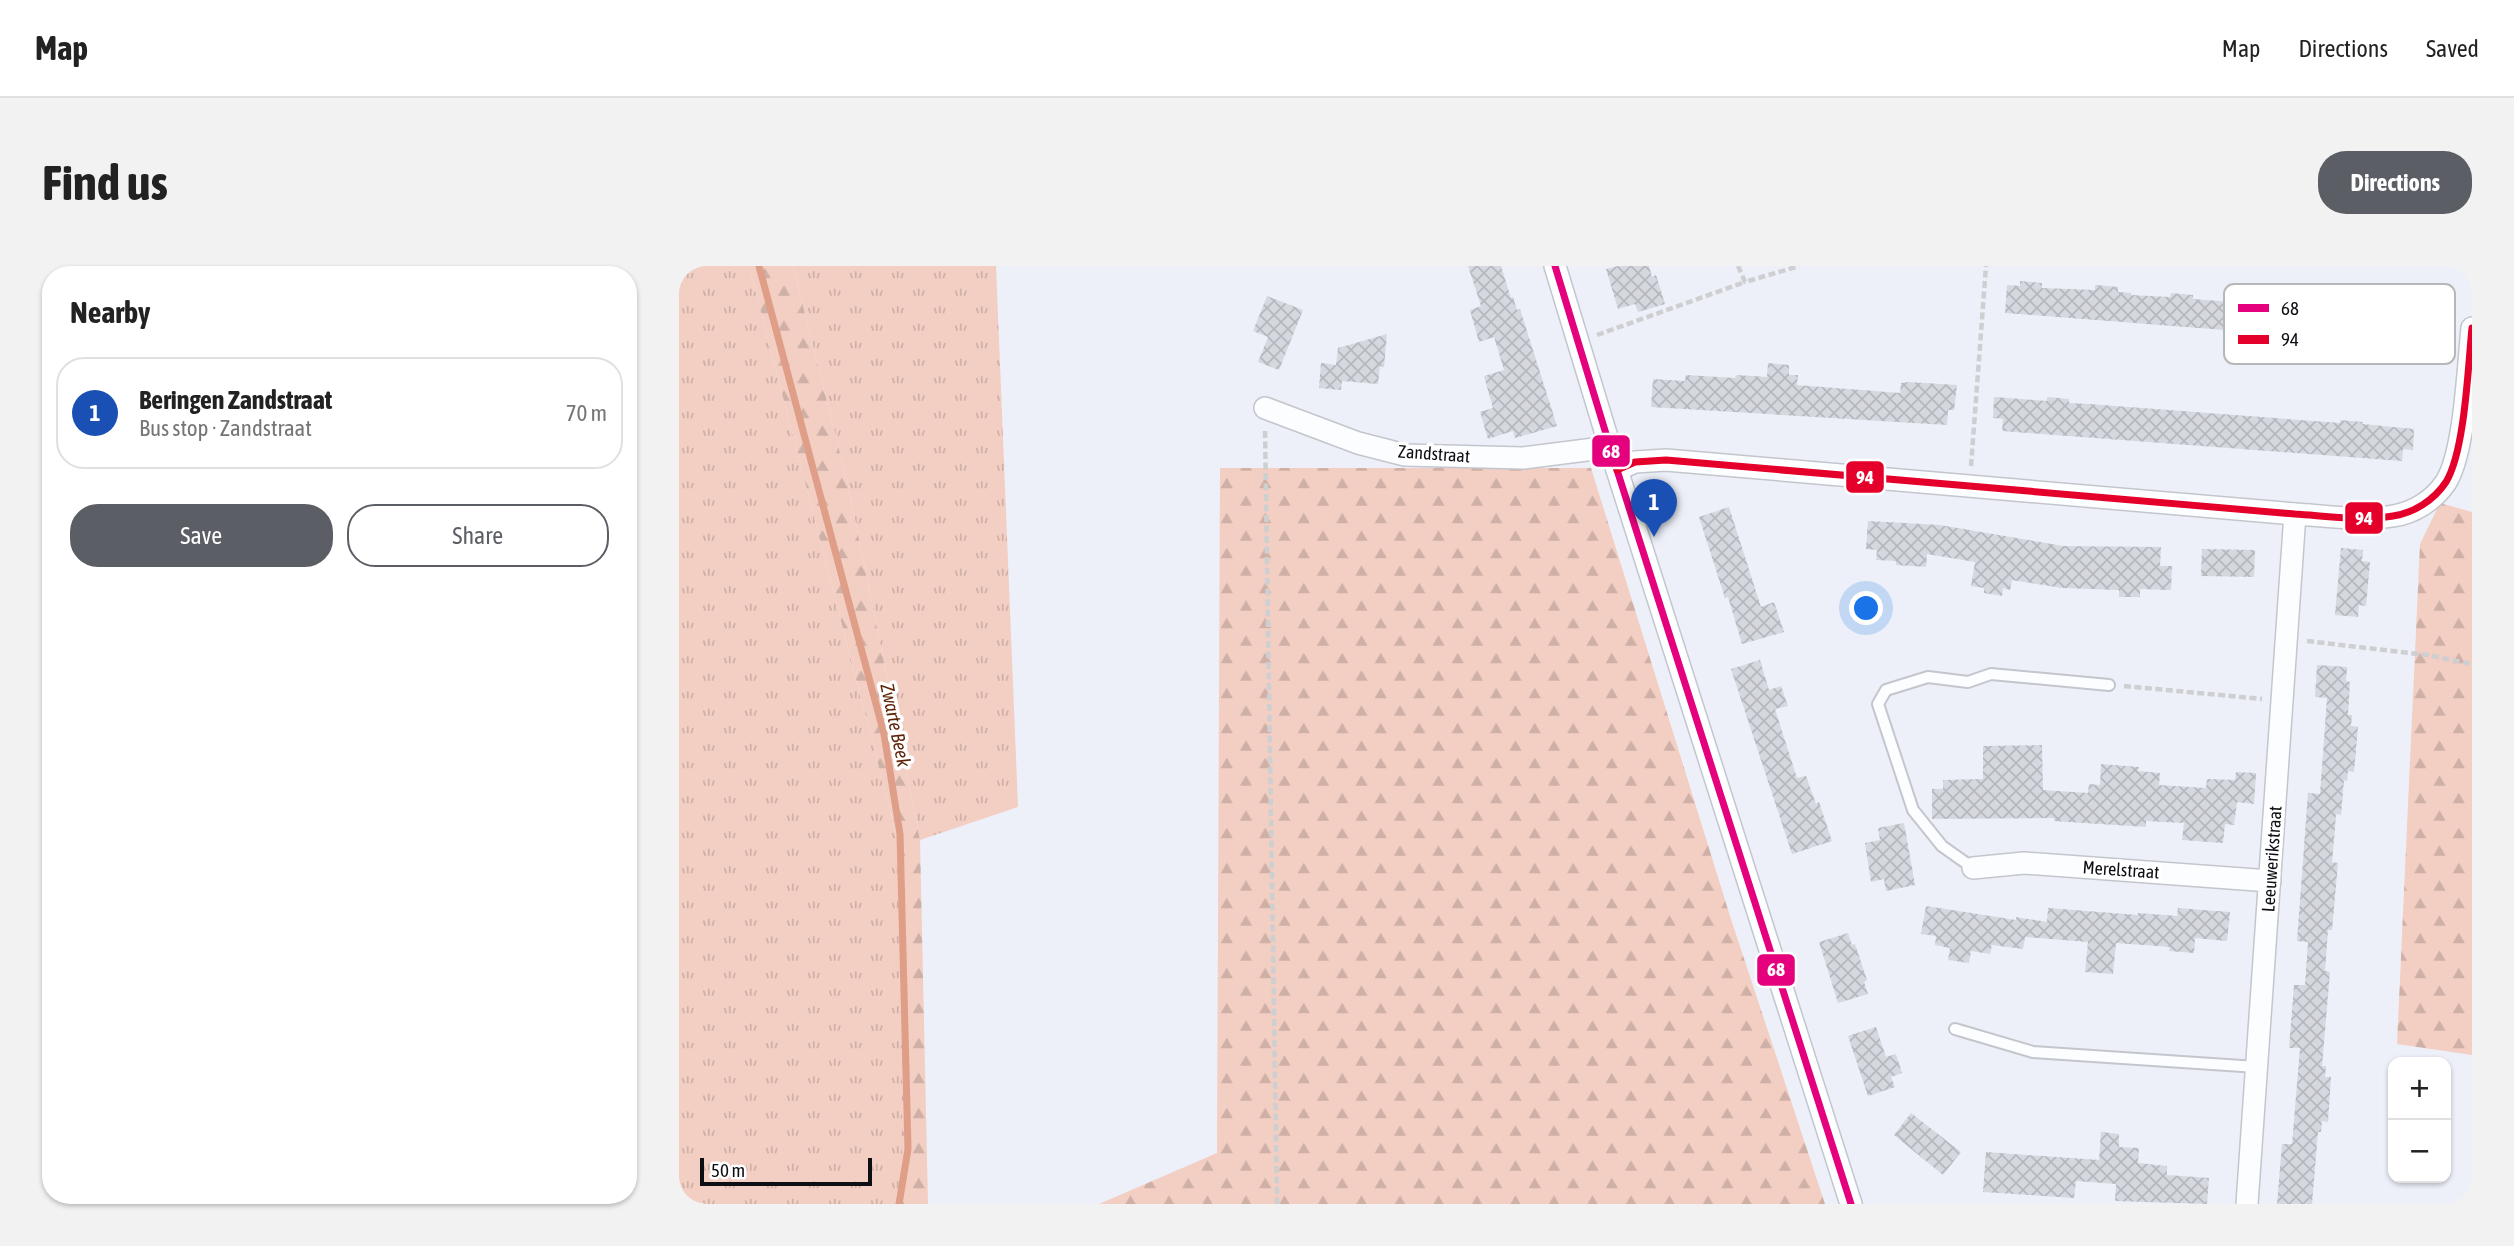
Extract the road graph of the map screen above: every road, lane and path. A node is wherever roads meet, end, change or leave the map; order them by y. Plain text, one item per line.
1 (1555, 266) edge
2 (1738, 266) edge
3 (1799, 266) edge
4 (1986, 266) edge
5 (1745, 282) junction
6 (2472, 328) edge
7 (1579, 341) junction
8 (1265, 408) joint
9 (1610, 447) junction
10 (1617, 470) junction
11 (1969, 485) junction
12 (2295, 514) junction
13 (2288, 638) junction
14 (2472, 664) edge
15 (2109, 685) joint
16 (2284, 701) junction
17 (1973, 868) joint
18 (2270, 881) junction
19 (1955, 1028) dead end
20 (2257, 1067) junction
21 (1277, 1204) edge
22 (1851, 1204) edge
23 (2247, 1204) edge

1 - 7 street
2 - 5 path
3 - 5 path
4 - 11 path
5 - 7 path
6 - 12 street
7 - 9 street
8 - 9 street, Zandstraat
8 - 21 path
9 - 10 street
10 - 11 street
10 - 22 street
11 - 12 street
12 - 13 street, Leeuwerikstraat
13 - 14 path
13 - 16 street, Leeuwerikstraat
15 - 16 path
15 - 17 lane
16 - 18 street, Leeuwerikstraat
17 - 18 street, Merelstraat
18 - 20 street, Leeuwerikstraat
19 - 20 lane
20 - 23 street, Leeuwerikstraat

